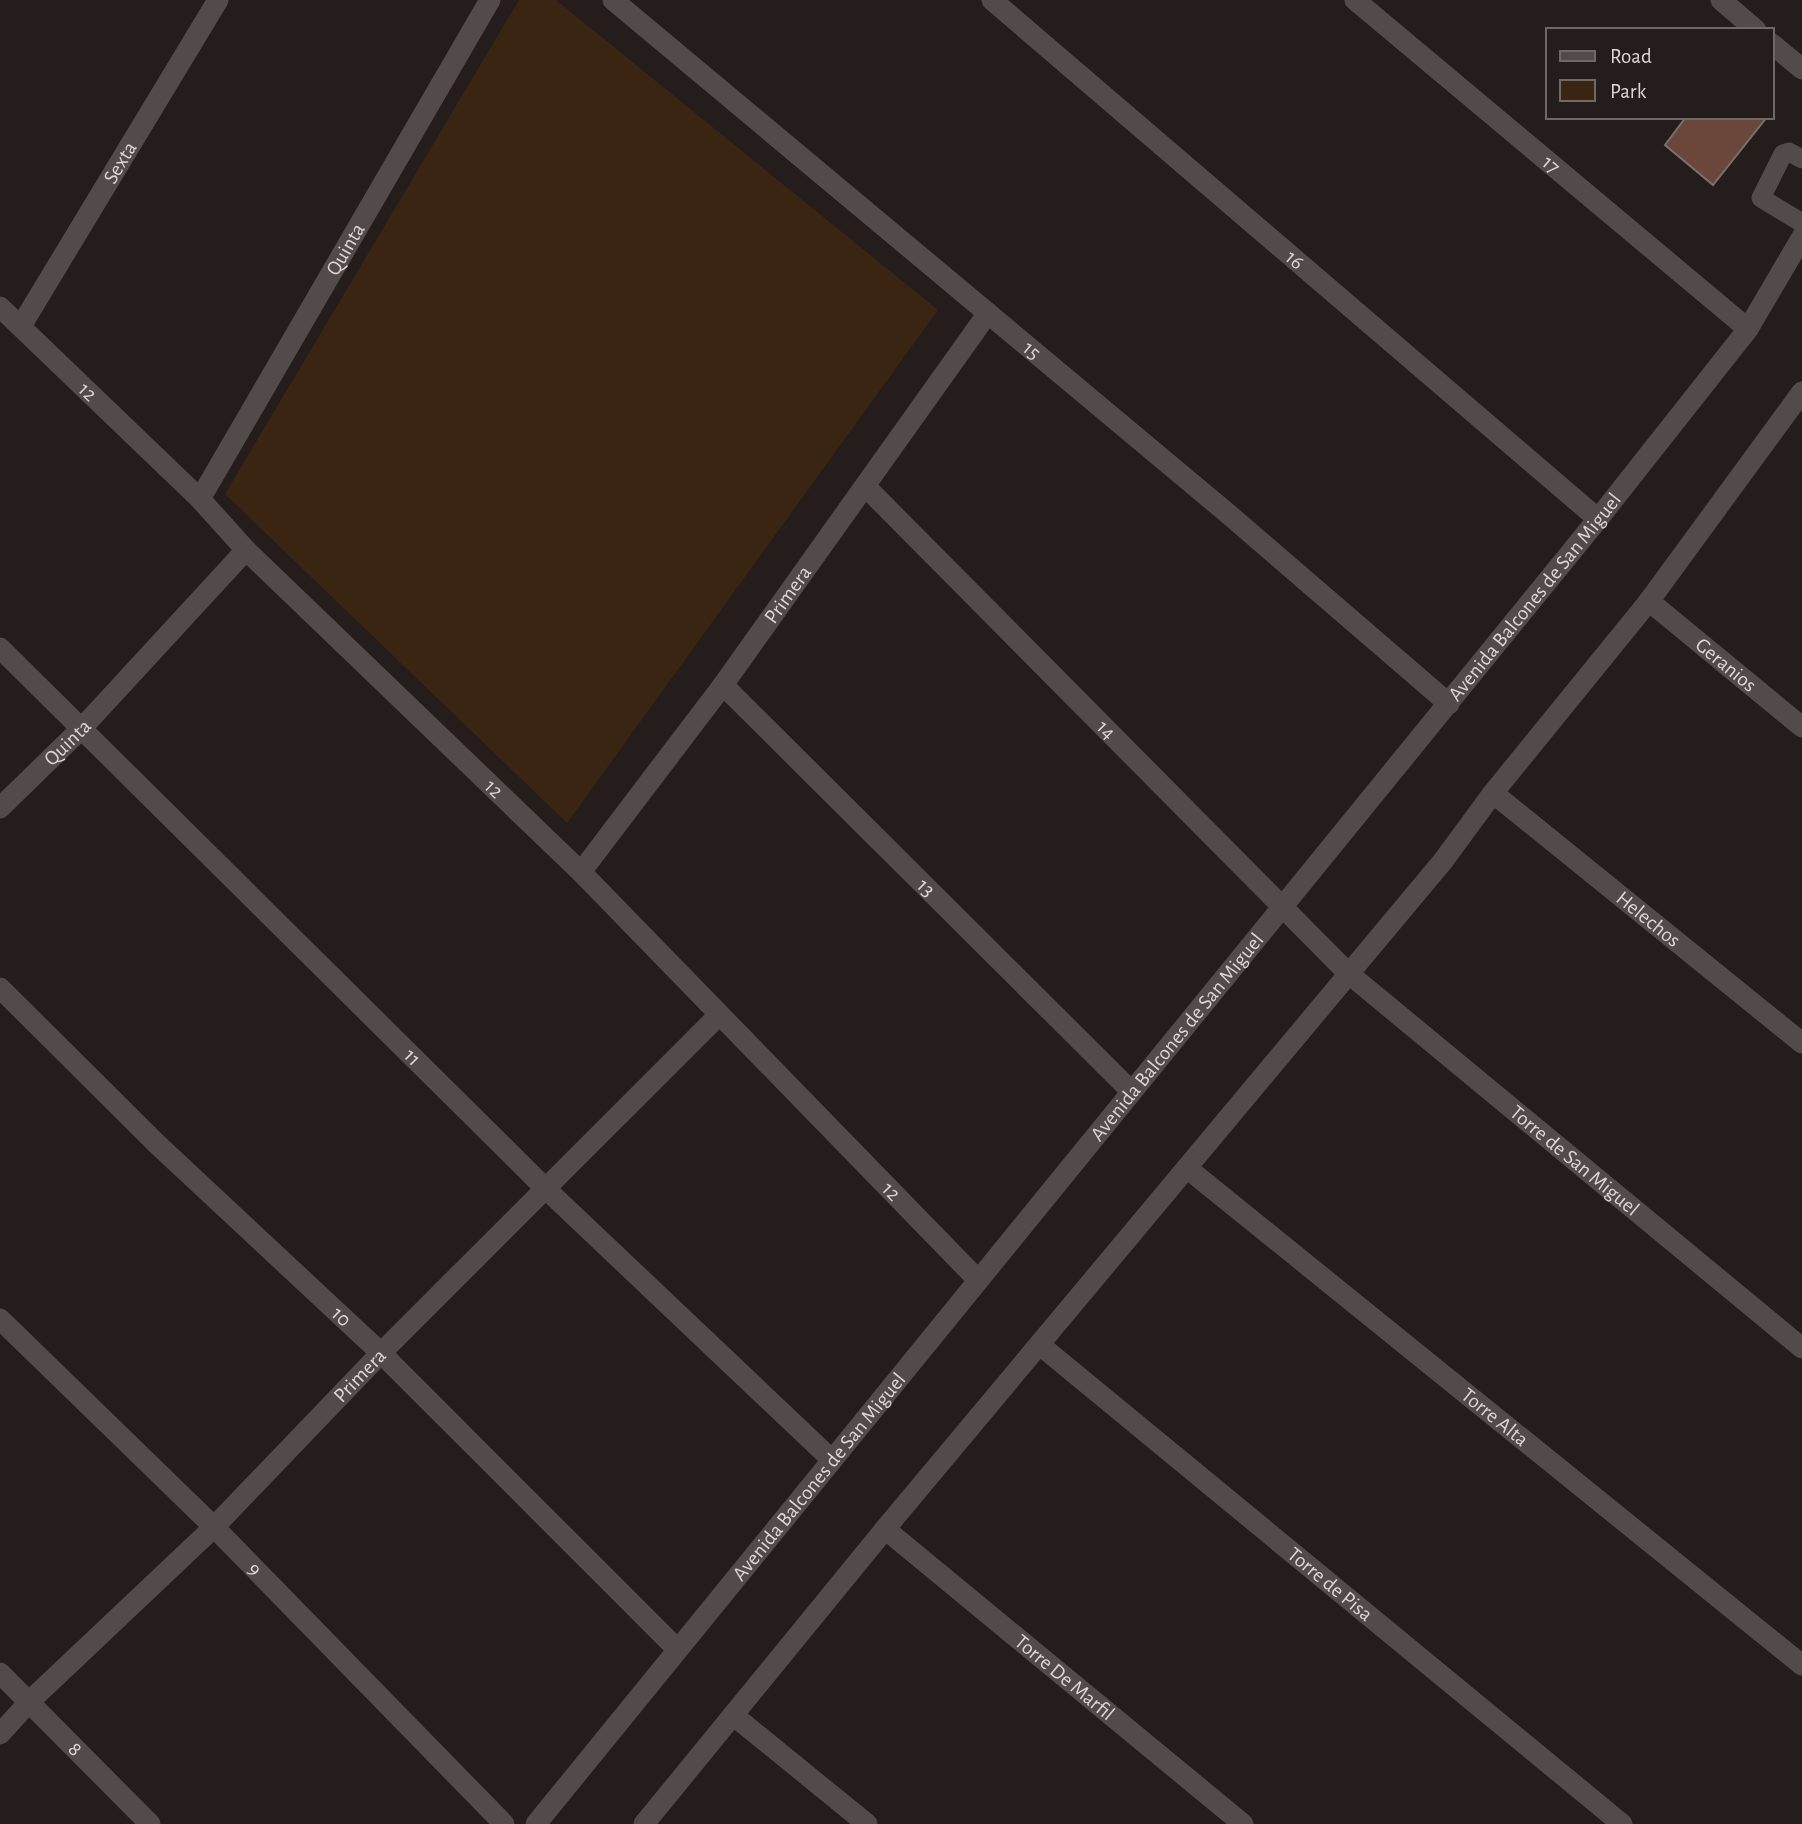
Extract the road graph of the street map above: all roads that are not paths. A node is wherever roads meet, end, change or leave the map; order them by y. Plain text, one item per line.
1 (218, 0) edge
2 (490, 0) edge
3 (613, 0) edge
4 (992, 0) edge
5 (1355, 0) edge
6 (1721, 0) edge
7 (1754, 28) edge
8 (1774, 46) edge
9 (1802, 69) edge
10 (1802, 159) edge
11 (1802, 223) edge
12 (1802, 237) edge
13 (0, 307) edge
14 (988, 313) junction
15 (21, 326) junction
16 (1748, 329) junction
17 (1799, 406) edge
18 (865, 486) junction
19 (200, 499) junction
20 (1598, 519) junction
21 (246, 550) junction
22 (1649, 601) junction
23 (0, 649) edge
24 (723, 685) junction
25 (1450, 704) junction
26 (1802, 727) edge
27 (82, 728) junction
28 (1493, 793) junction
29 (0, 808) edge
30 (581, 872) junction
31 (1283, 905) junction
32 (1349, 973) junction
33 (0, 988) edge
34 (718, 1016) junction
35 (1802, 1043) edge
36 (1130, 1091) junction
37 (1187, 1168) junction
38 (545, 1188) junction
39 (978, 1280) junction
40 (0, 1319) edge
41 (1040, 1345) junction
42 (1802, 1348) edge
43 (381, 1353) junction
44 (832, 1460) junction
45 (214, 1527) junction
46 (885, 1529) junction
47 (677, 1649) junction
48 (1802, 1665) edge
49 (0, 1673) edge
50 (30, 1701) junction
51 (733, 1715) junction
52 (0, 1734) edge
53 (150, 1824) edge
54 (504, 1824) edge
55 (537, 1824) edge
56 (644, 1824) edge
57 (867, 1824) edge
58 (1243, 1824) edge
59 (1622, 1824) edge

1 - 15 street, Sexta
2 - 19 street, Quinta
3 - 14 street, 15
4 - 20 street, 16
5 - 16 street, 17
6 - 7 street
8 - 9 street
10 - 11 lane
12 - 16 street, Avenida Balcones de San Miguel
13 - 15 street, 12
14 - 18 street, Primera
14 - 25 street, 15
15 - 19 street, 12
16 - 20 street, Avenida Balcones de San Miguel
17 - 22 street
18 - 24 street, Primera
18 - 31 street, 14
19 - 21 street, 12
20 - 25 street, Avenida Balcones de San Miguel
21 - 27 street, Quinta
21 - 30 street, 12
22 - 26 street, Geranios
22 - 28 street
23 - 27 street, 11
24 - 30 street, Primera
24 - 36 street, 13
25 - 31 street, Avenida Balcones de San Miguel
27 - 29 street, Quinta
27 - 38 street, 11
28 - 32 street
28 - 35 street, Helechos
30 - 34 street, 12
31 - 32 street, 14
31 - 36 street, Avenida Balcones de San Miguel
32 - 37 street
32 - 42 street, Torre de San Miguel
33 - 43 street, 10
34 - 38 street, Primera
34 - 39 street, 12
36 - 39 street, Avenida Balcones de San Miguel
37 - 41 street
37 - 48 street, Torre Alta
38 - 43 street, Primera
38 - 44 street, 11
39 - 44 street, Avenida Balcones de San Miguel
40 - 45 street, 9
41 - 46 street
41 - 59 street, Torre de Pisa
43 - 45 street, Primera
43 - 47 street, 10
44 - 47 street, Avenida Balcones de San Miguel
45 - 50 street, Primera
45 - 54 street, 9
46 - 51 street
46 - 58 street, Torre De Marfil
47 - 55 street, Avenida Balcones de San Miguel
49 - 50 street, 8
50 - 52 street, Primera
50 - 53 street, 8
51 - 56 street
51 - 57 street

